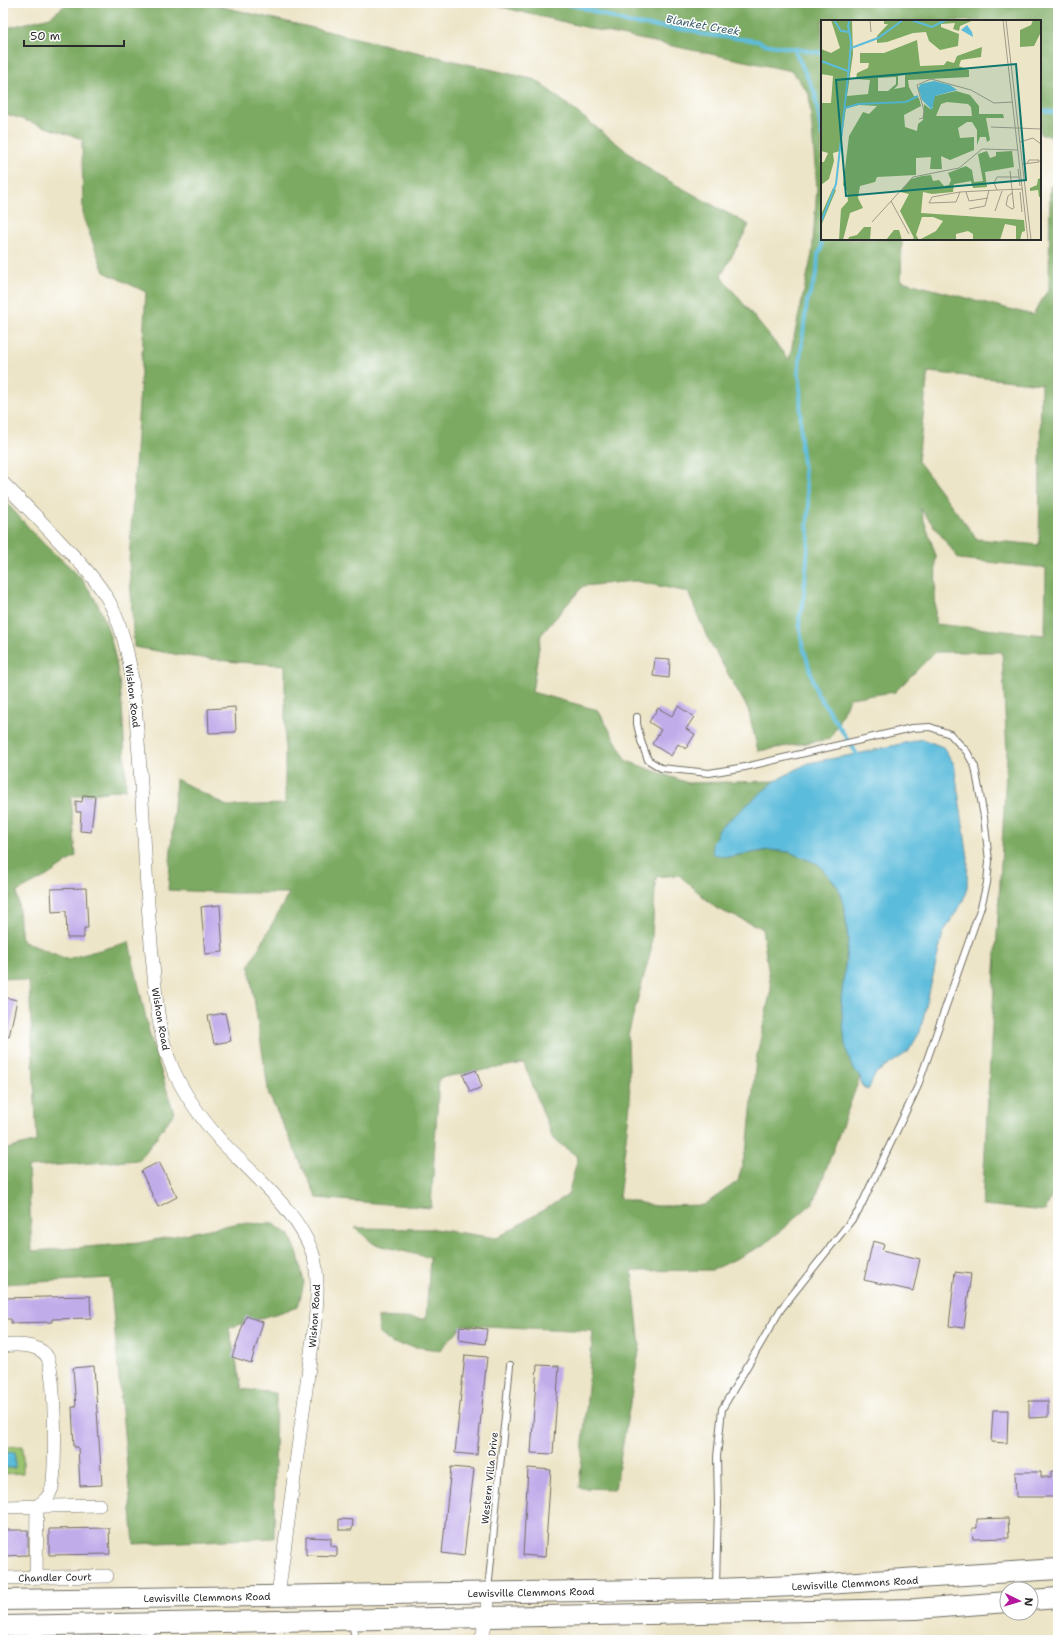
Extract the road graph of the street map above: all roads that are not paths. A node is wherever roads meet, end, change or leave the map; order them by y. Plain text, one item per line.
1 (3, 483) edge
2 (637, 717) dead end
3 (3, 1346) edge
4 (510, 1365) dead end
5 (100, 1505) dead end
6 (37, 1506) junction
7 (3, 1507) edge
8 (1058, 1569) edge
9 (108, 1576) dead end
10 (3, 1578) edge
11 (36, 1578) junction
12 (716, 1589) junction
13 (488, 1593) junction
14 (278, 1595) junction
15 (1058, 1598) edge
16 (1039, 1599) edge
17 (3, 1600) edge
18 (999, 1603) edge
19 (487, 1618) junction
20 (352, 1620) junction
21 (3, 1626) edge
22 (150, 1632) edge
23 (355, 1640) edge
24 (481, 1640) edge

1 - 14 street, Wishon Road
2 - 12 lane
3 - 6 street
4 - 13 lane, Western Villa Drive
5 - 6 street
6 - 7 street
6 - 11 street
8 - 12 main road, Lewisville Clemmons Road
9 - 11 street, Chandler Court
10 - 11 street, Chandler Court
12 - 13 main road, Lewisville Clemmons Road
13 - 14 main road, Lewisville Clemmons Road
13 - 19 street
14 - 17 main road, Lewisville Clemmons Road
15 - 16 main road
18 - 19 main road
19 - 20 main road
19 - 24 street
20 - 22 main road
20 - 23 lane
21 - 22 main road

